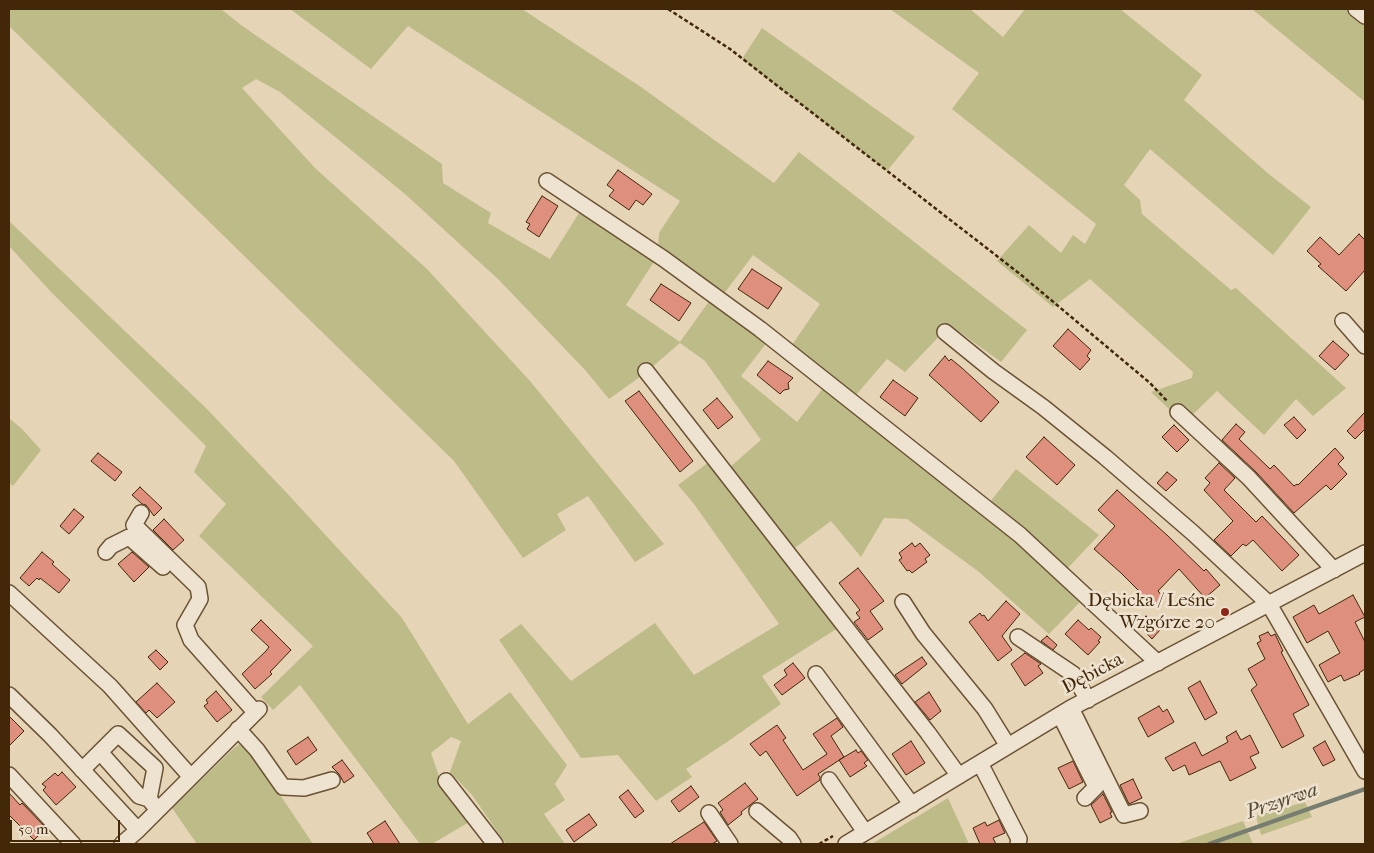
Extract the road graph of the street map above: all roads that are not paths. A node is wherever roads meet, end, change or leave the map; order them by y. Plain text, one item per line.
1 (1356, 9) edge
2 (1365, 16) edge
3 (547, 181) dead end
4 (1343, 321) dead end
5 (945, 332) dead end
6 (1365, 346) edge
7 (646, 371) dead end
8 (1178, 412) road end
9 (141, 513) dead end
10 (106, 552) dead end
11 (1365, 553) edge
12 (1334, 570) junction
13 (9, 593) edge
14 (903, 602) dead end
15 (1269, 604) junction
16 (197, 606) junction
17 (1018, 637) dead end
18 (1158, 663) junction
19 (816, 674) dead end
20 (9, 695) edge
21 (1088, 700) junction
22 (1066, 711) junction
23 (238, 729) junction
24 (1008, 746) junction
25 (100, 752) junction
26 (980, 763) junction
27 (82, 770) junction
28 (1365, 772) edge
29 (9, 775) edge
30 (959, 776) junction
31 (191, 777) junction
32 (332, 780) dead end
33 (829, 780) dead end
34 (446, 781) dead end
35 (1085, 798) dead end
36 (154, 804) junction
37 (912, 805) junction
38 (757, 811) dead end
39 (1140, 811) dead end
40 (710, 813) dead end
41 (138, 830) junction
42 (865, 832) junction
43 (73, 844) edge
44 (122, 844) edge
45 (495, 844) edge
46 (730, 844) edge
47 (793, 844) edge
48 (846, 844) edge
49 (1018, 844) edge

1 - 2 street
3 - 18 street
4 - 6 street
5 - 15 street
7 - 30 street
8 - 12 street
9 - 16 street
10 - 16 street
11 - 12 street, Dębicka
12 - 15 street, Dębicka
13 - 31 street
14 - 24 street
15 - 18 street, Dębicka
15 - 28 street
16 - 23 street
17 - 21 street
18 - 21 street, Dębicka
19 - 37 street
20 - 27 street
21 - 22 street, Dębicka
22 - 24 street, Dębicka
22 - 35 street
22 - 39 street
23 - 31 street
23 - 32 street
24 - 26 street, Dębicka
25 - 27 street
25 - 36 street
25 - 36 street
26 - 30 street, Dębicka
26 - 49 street
27 - 41 street
29 - 43 street
30 - 37 street, Dębicka
31 - 36 street
33 - 42 street
34 - 45 street
36 - 41 street
37 - 42 street, Dębicka
38 - 47 street
40 - 46 street
41 - 44 street
42 - 48 street, Dębicka

